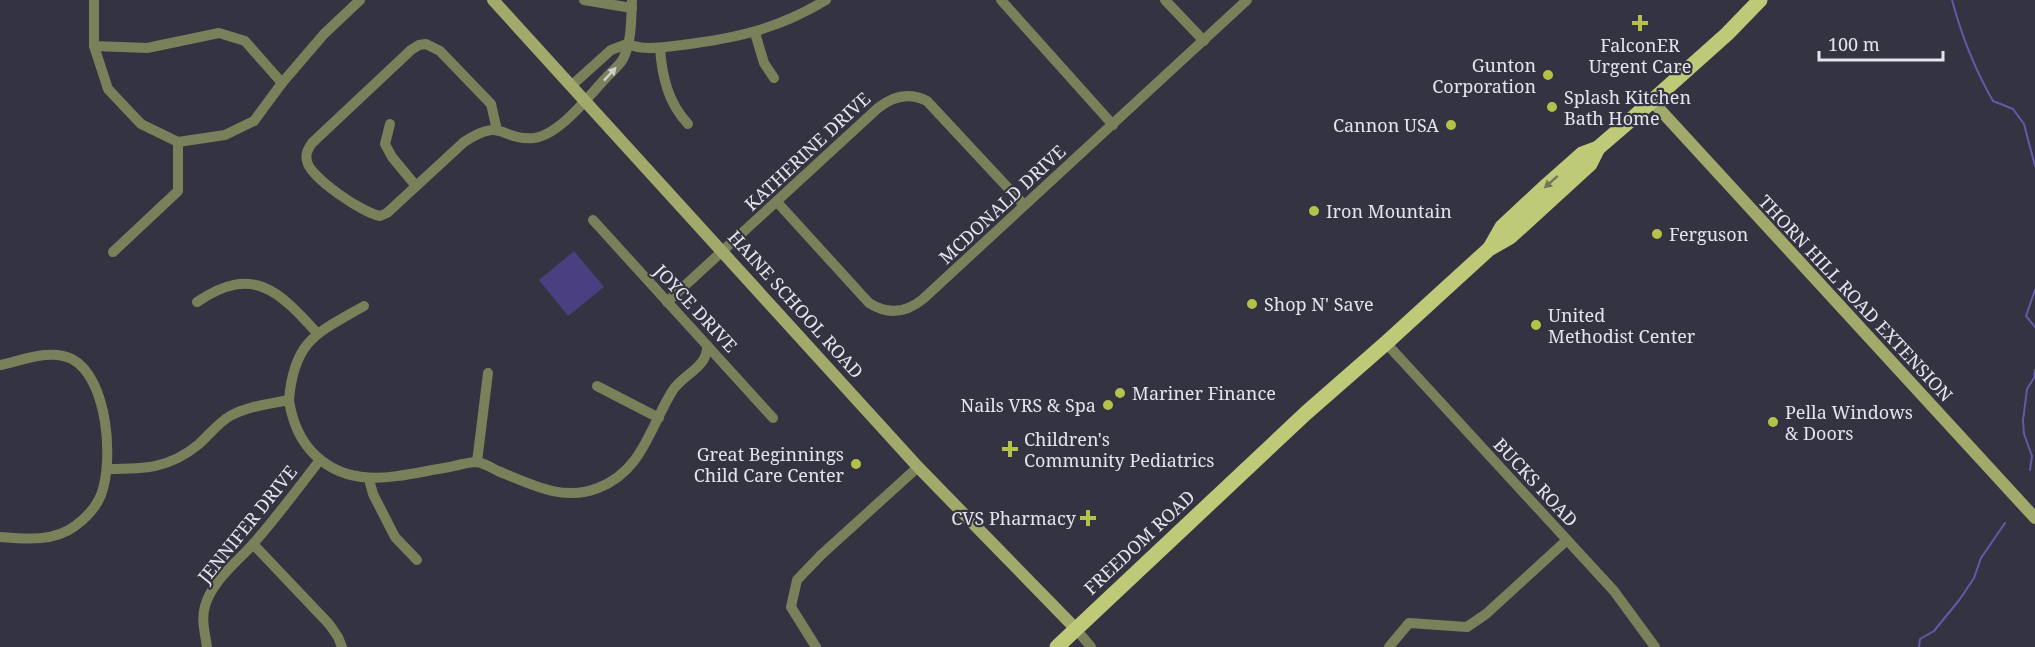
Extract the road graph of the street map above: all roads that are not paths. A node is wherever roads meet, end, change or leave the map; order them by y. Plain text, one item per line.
1 (94, 0) edge
2 (360, 0) edge
3 (493, 0) edge
4 (584, 0) edge
5 (826, 0) edge
6 (1001, 0) edge
7 (1165, 0) edge
8 (1247, 0) edge
9 (1760, 0) edge
10 (632, 4) edge
11 (755, 33) junction
12 (1204, 40) junction
13 (627, 44) junction
14 (94, 45) junction
15 (660, 48) junction
16 (774, 78) dead end
17 (282, 83) junction
18 (571, 86) junction
19 (586, 101) junction
20 (1652, 101) junction
21 (390, 124) dead end
22 (688, 124) dead end
23 (1113, 124) junction
24 (497, 130) junction
25 (178, 142) junction
26 (416, 186) junction
27 (777, 202) junction
28 (1024, 205) junction
29 (593, 220) dead end
30 (723, 250) junction
31 (113, 252) dead end
32 (197, 302) dead end
33 (667, 302) junction
34 (364, 306) dead end
35 (317, 333) junction
36 (1386, 344) junction
37 (707, 345) junction
38 (0, 365) edge
39 (488, 374) dead end
40 (597, 386) dead end
41 (289, 400) junction
42 (659, 418) junction
43 (773, 418) dead end
44 (320, 460) junction
45 (477, 462) junction
46 (918, 466) junction
47 (107, 469) junction
48 (369, 479) junction
49 (2035, 518) edge
50 (0, 537) edge
51 (1567, 540) junction
52 (253, 544) junction
53 (417, 560) dead end
54 (1076, 629) junction
55 (207, 647) edge
56 (342, 647) edge
57 (816, 647) edge
58 (1057, 647) edge
59 (1091, 647) edge
60 (1389, 647) edge
61 (1655, 647) edge

1 - 14 street
2 - 17 street
3 - 18 street, HAINE SCHOOL ROAD
4 - 10 street
5 - 11 street
6 - 23 street
7 - 12 street
8 - 12 street, MCDONALD DRIVE
9 - 20 main road, FREEDOM ROAD
10 - 13 street
11 - 15 street
11 - 16 street
12 - 23 street, MCDONALD DRIVE
13 - 15 street
13 - 18 street
19 -> 13 street
14 - 17 street
14 - 25 street
15 - 22 street
17 - 25 street
18 - 19 street, HAINE SCHOOL ROAD
19 - 24 street
19 - 30 street, HAINE SCHOOL ROAD
20 - 36 main road, FREEDOM ROAD
20 - 49 street, THORN HILL ROAD EXTENSION
21 - 26 street
23 - 28 street, MCDONALD DRIVE
24 - 26 street
24 - 26 street
25 - 31 street
27 - 28 street, KATHERINE DRIVE
27 - 28 street, MCDONALD DRIVE
27 - 30 street, KATHERINE DRIVE
29 - 33 street, JOYCE DRIVE
30 - 33 street, KATHERINE DRIVE
30 - 46 street, HAINE SCHOOL ROAD
32 - 35 street
33 - 37 street, JOYCE DRIVE
34 - 35 street
35 - 41 street
36 - 51 street, BUCKS ROAD
36 - 54 main road, FREEDOM ROAD
37 - 42 street
37 - 43 street, JOYCE DRIVE
38 - 47 street
39 - 45 street
40 - 42 street
41 - 44 street
41 - 47 street
42 - 45 street
44 - 48 street
44 - 52 street, JENNIFER DRIVE
45 - 48 street
46 - 54 street, HAINE SCHOOL ROAD
46 - 57 street
47 - 50 street
48 - 53 street
51 - 60 street
51 - 61 street, BUCKS ROAD
52 - 55 street, JENNIFER DRIVE
52 - 56 street
54 - 58 main road, FREEDOM ROAD
54 - 59 street

